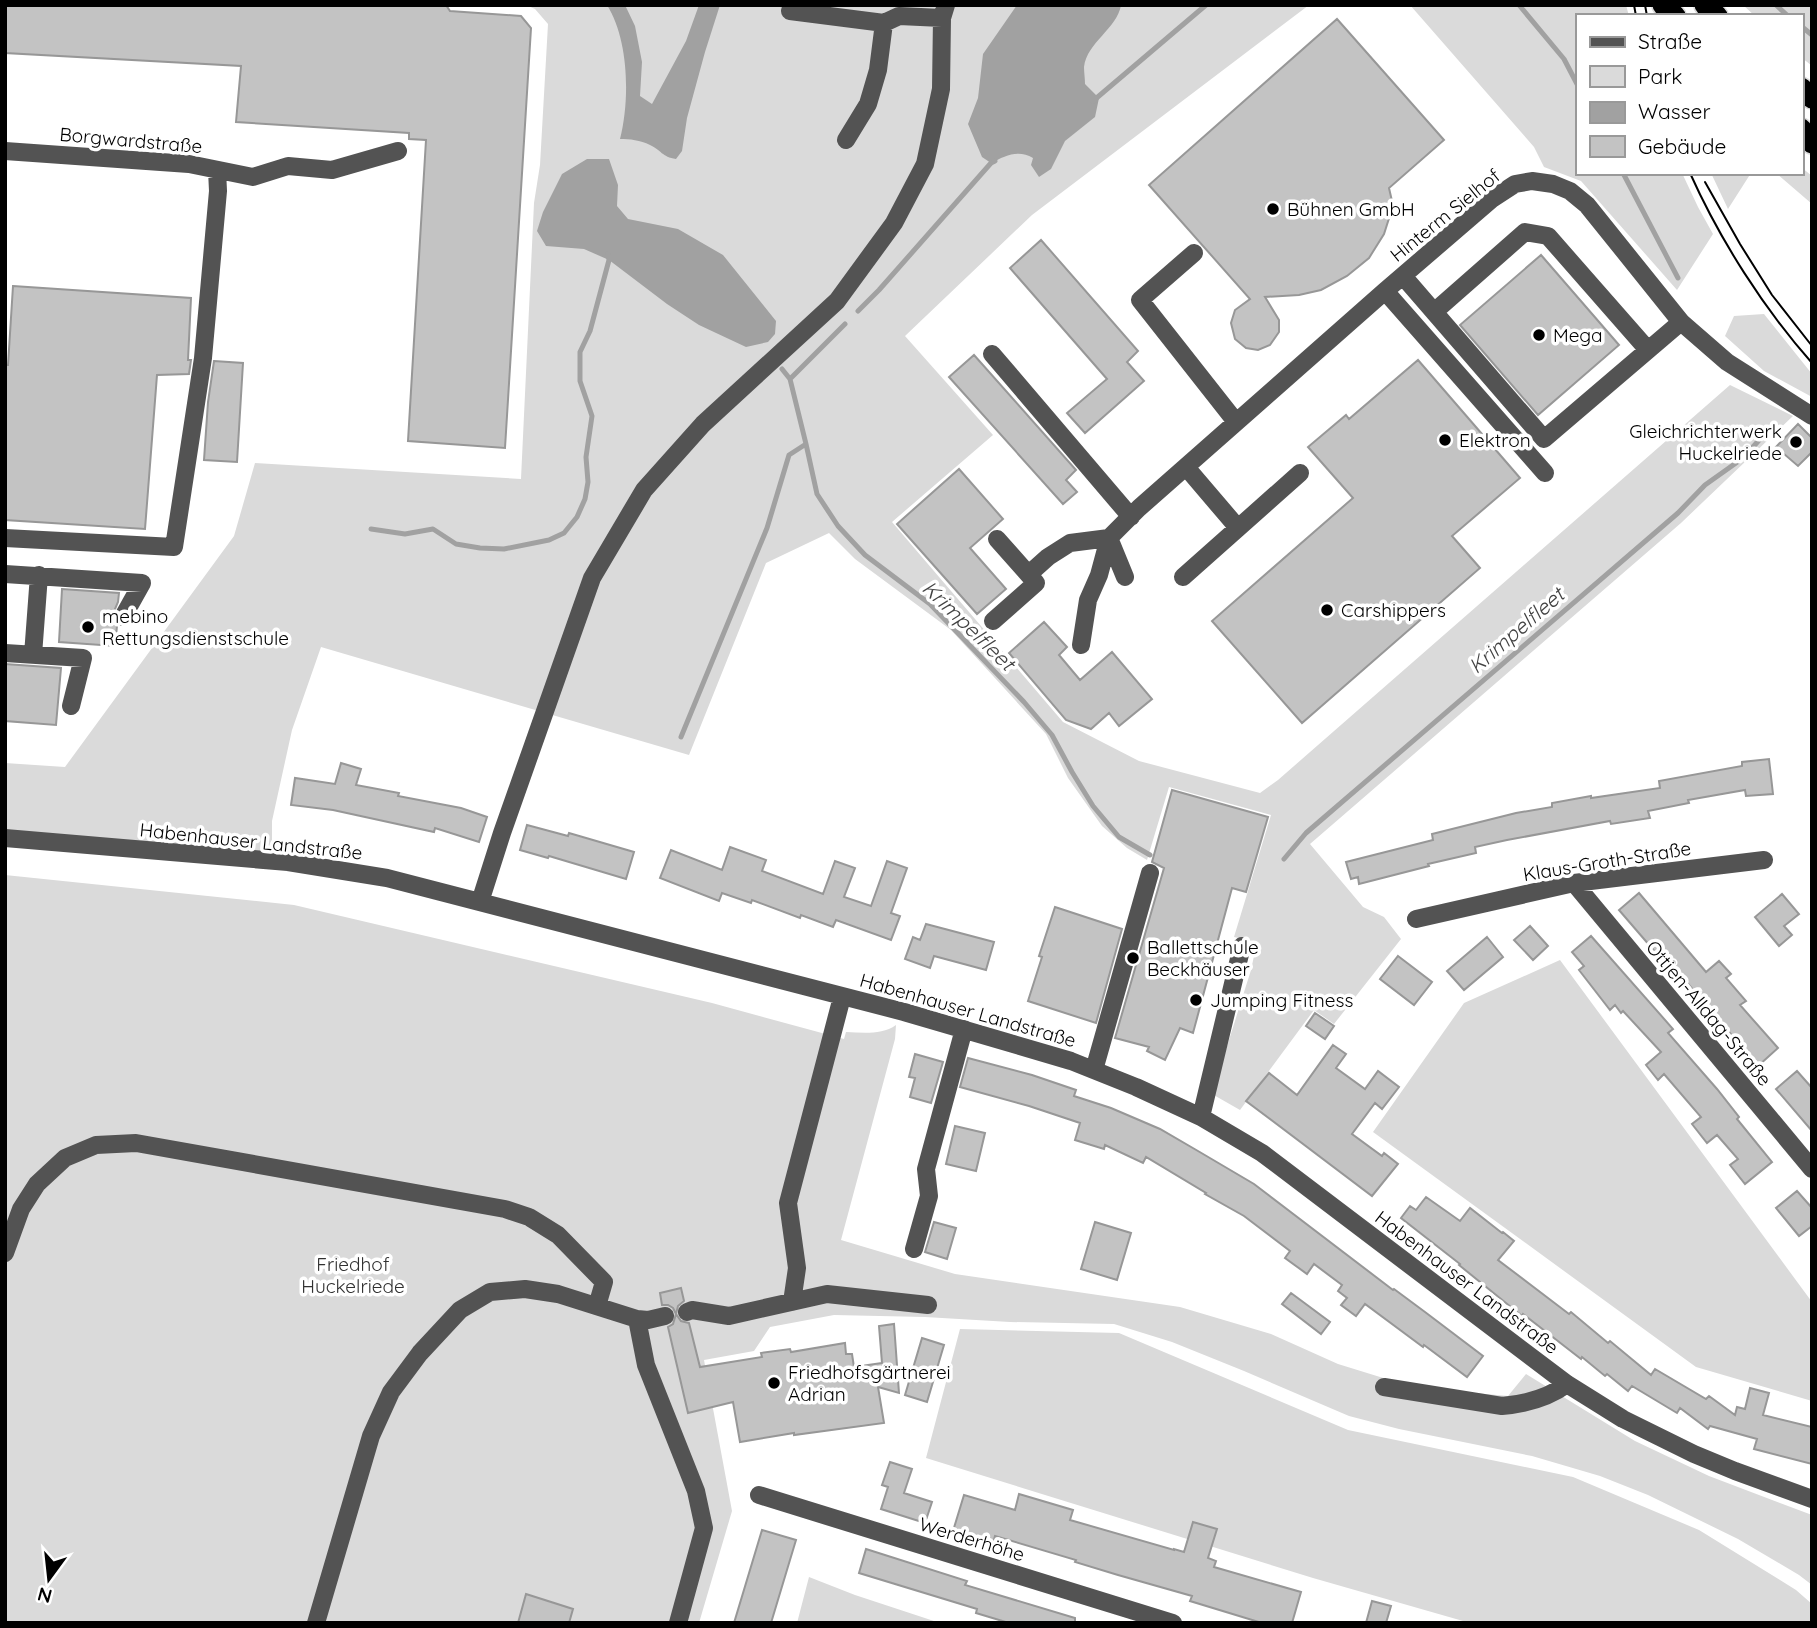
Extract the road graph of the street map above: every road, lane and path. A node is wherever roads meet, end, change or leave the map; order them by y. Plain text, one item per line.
1 (790, 11) dead end
2 (944, 11) edge
3 (884, 23) junction
4 (846, 140) dead end
5 (5, 151) edge
6 (398, 151) dead end
7 (217, 170) junction
8 (1194, 253) dead end
9 (1403, 276) junction
10 (1385, 291) junction
11 (1434, 312) junction
12 (1681, 322) junction
13 (1648, 350) junction
14 (992, 354) dead end
15 (1812, 416) edge
16 (1236, 422) junction
17 (1186, 467) junction
18 (1300, 473) dead end
19 (1545, 473) dead end
20 (1131, 517) junction
21 (1238, 528) junction
22 (5, 538) edge
23 (1109, 538) junction
24 (996, 539) dead end
25 (5, 574) edge
26 (1029, 574) junction
27 (39, 575) junction
28 (1125, 577) dead end
29 (1183, 577) dead end
30 (123, 617) dead end
31 (993, 621) dead end
32 (1081, 645) dead end
33 (5, 653) edge
34 (33, 655) junction
35 (71, 705) dead end
36 (5, 838) edge
37 (1764, 860) dead end
38 (1150, 873) dead end
39 (1574, 883) junction
40 (480, 902) junction
41 (1416, 919) dead end
42 (1242, 946) dead end
43 (842, 997) junction
44 (964, 1029) junction
45 (1094, 1069) junction
46 (1201, 1117) junction
47 (1812, 1169) edge
48 (914, 1249) dead end
49 (5, 1253) edge
50 (792, 1302) junction
51 (928, 1305) dead end
52 (597, 1306) junction
53 (687, 1312) dead end
54 (665, 1316) dead end
55 (637, 1320) junction
56 (1567, 1384) junction
57 (1384, 1387) dead end
58 (759, 1495) dead end
59 (1812, 1499) edge
60 (316, 1623) edge
61 (678, 1623) edge
62 (1173, 1623) edge

1 - 3 street
2 - 3 street
2 - 40 street
3 - 4 street
5 - 7 street, Borgwardstraße
6 - 7 street, Borgwardstraße
7 - 22 street
8 - 16 street
9 - 10 street, Hinterm Sielhof
9 - 11 street
9 - 12 street, Hinterm Sielhof
10 - 16 street, Hinterm Sielhof
10 - 19 street
11 - 13 street
11 - 13 street
12 - 13 street
12 - 15 street, Hinterm Sielhof
14 - 20 street
16 - 17 street, Hinterm Sielhof
17 - 20 street, Hinterm Sielhof
17 - 21 street
18 - 21 street
20 - 23 street, Hinterm Sielhof
21 - 29 street
23 - 26 street
23 - 28 street
23 - 32 street
24 - 26 street
25 - 27 street
26 - 31 street
27 - 30 street
27 - 34 street
33 - 34 street
34 - 35 street
36 - 40 street, Habenhauser Landstraße
37 - 39 street, Klaus-Groth-Straße
38 - 45 street
39 - 41 street, Klaus-Groth-Straße
39 - 47 street, Ottjen-Alldag-Straße
40 - 43 street, Habenhauser Landstraße
42 - 46 street
43 - 44 street, Habenhauser Landstraße
43 - 50 street
44 - 45 street, Habenhauser Landstraße
44 - 48 street
45 - 46 street, Habenhauser Landstraße
46 - 56 street, Habenhauser Landstraße
49 - 52 street
50 - 51 street
50 - 53 street
52 - 55 street
52 - 60 street
54 - 55 street
55 - 61 street
56 - 57 street
56 - 59 street, Habenhauser Landstraße
58 - 62 street, Werderhöhe

